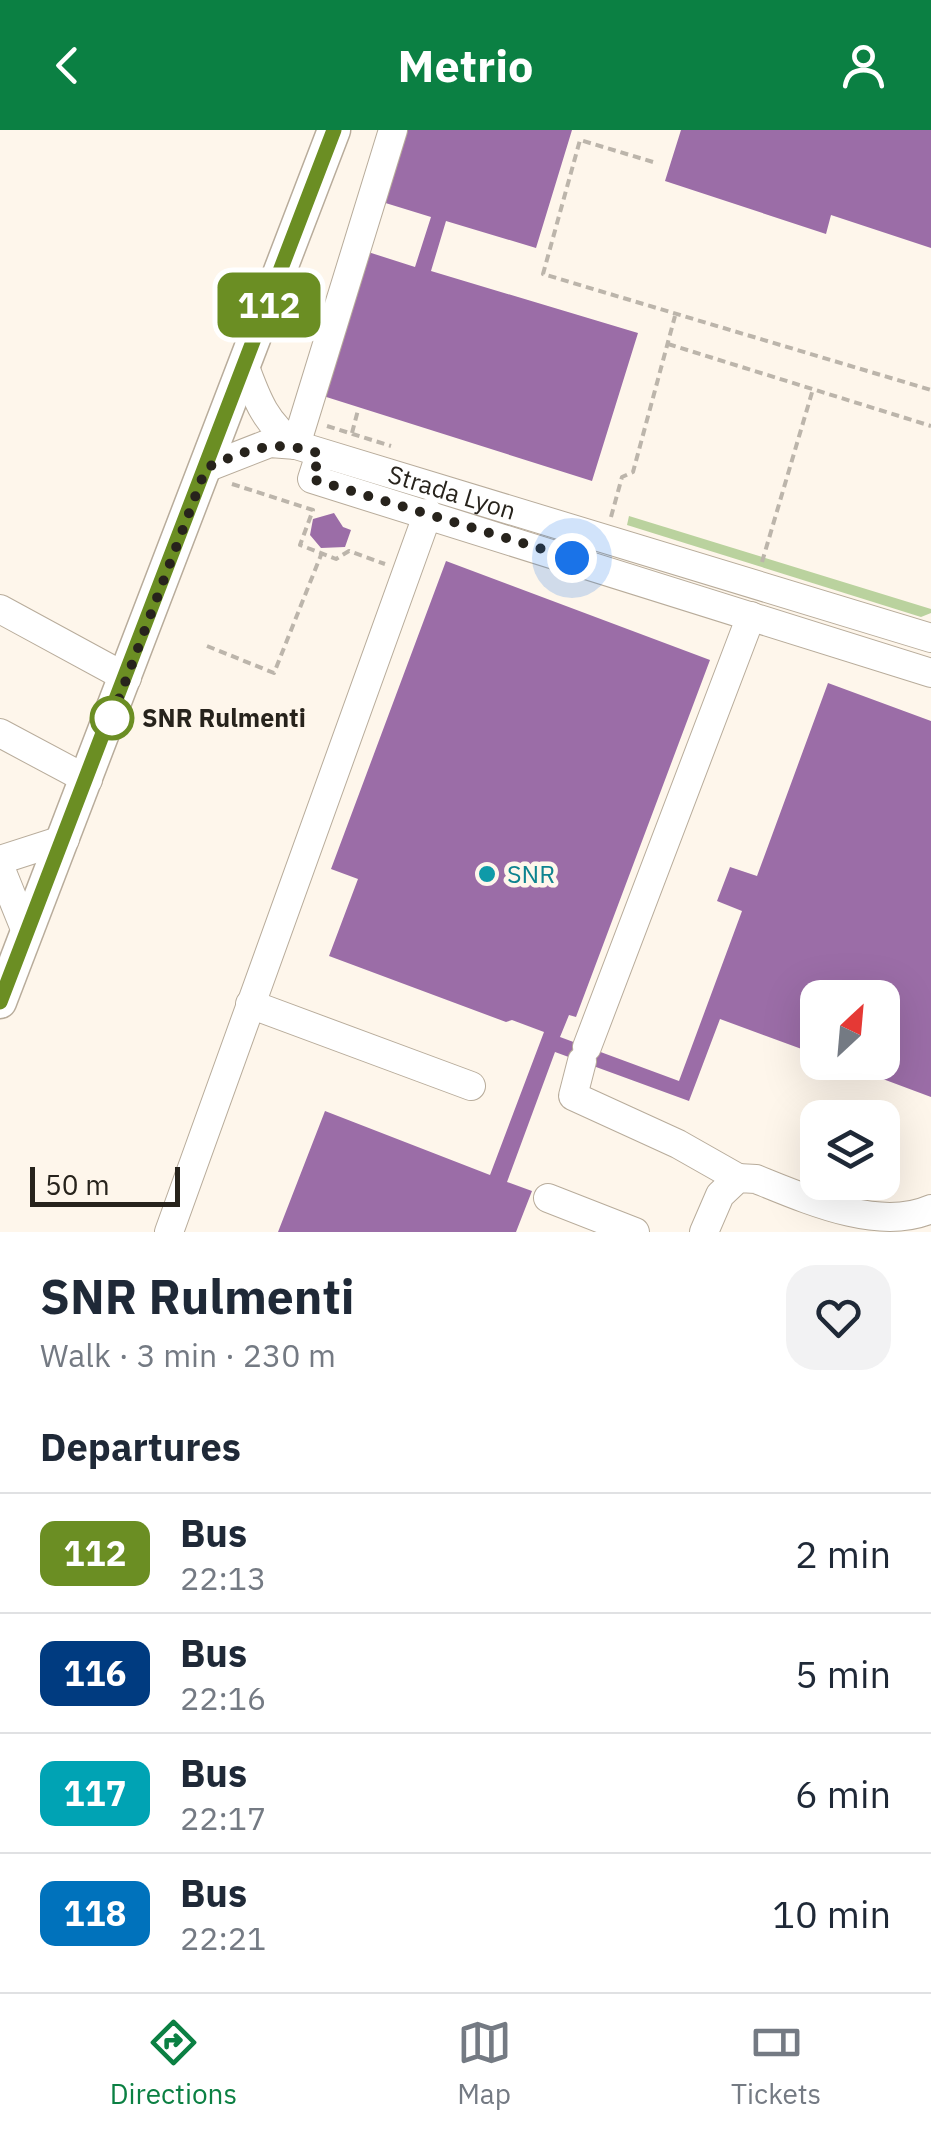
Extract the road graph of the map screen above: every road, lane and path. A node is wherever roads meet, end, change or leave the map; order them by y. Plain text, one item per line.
1 (334, 130) edge
2 (393, 130) edge
3 (653, 162) dead end
4 (675, 316) junction
5 (668, 344) junction
6 (246, 367) junction
7 (813, 389) junction
8 (931, 390) edge
9 (931, 426) edge
10 (307, 439) junction
11 (391, 446) dead end
12 (205, 471) junction
13 (616, 497) dead end
14 (428, 513) junction
15 (322, 553) junction
16 (409, 572) junction
17 (755, 585) junction
18 (0, 610) edge
19 (751, 616) junction
20 (931, 638) edge
21 (207, 646) dead end
22 (931, 673) edge
23 (127, 678) junction
24 (0, 733) edge
25 (88, 780) junction
26 (65, 839) junction
27 (0, 860) edge
28 (0, 868) edge
29 (27, 934) junction
30 (0, 1002) edge
31 (250, 1004) junction
32 (471, 1086) dead end
33 (738, 1178) junction
34 (548, 1198) dead end
35 (931, 1209) edge
36 (168, 1232) edge
37 (636, 1232) edge
38 (704, 1232) edge

1 - 6 main road
2 - 10 street
3 - 4 path
4 - 5 path
4 - 8 path
5 - 7 path
5 - 13 path
6 - 10 street, Strada Lyon
6 - 12 main road
7 - 9 path
7 - 17 path
10 - 11 path
10 - 12 street
10 - 14 street
10 - 17 street, Strada Lyon
12 - 15 path
12 - 23 main road
14 - 16 street
14 - 19 street
15 - 16 path
15 - 21 path
16 - 31 street
17 - 20 street, Strada Lyon
18 - 23 street
19 - 22 street
19 - 33 street
23 - 25 main road
24 - 25 street
25 - 26 main road
26 - 27 street
26 - 29 main road
28 - 29 street
29 - 30 main road
31 - 32 street
31 - 36 street
33 - 35 street
33 - 38 street
34 - 37 street

